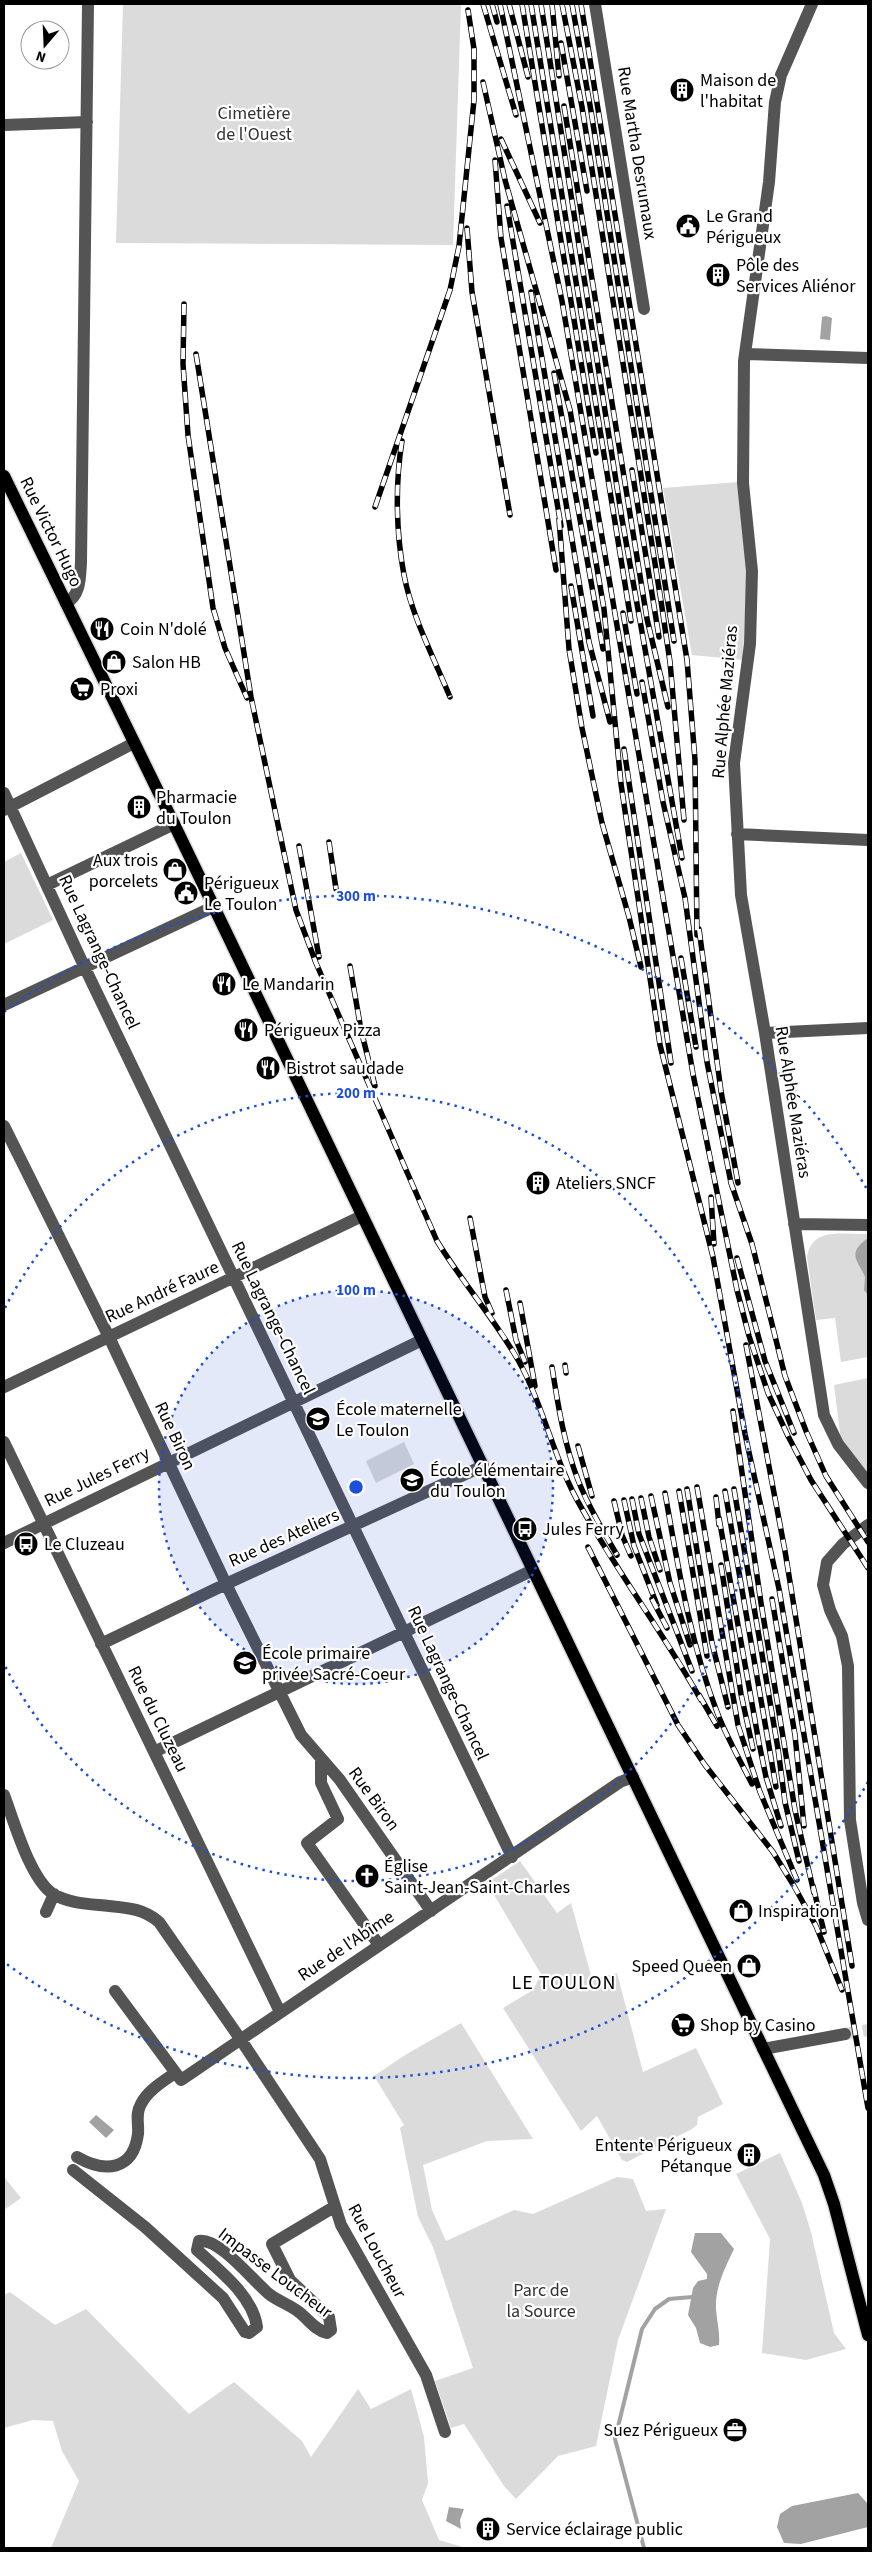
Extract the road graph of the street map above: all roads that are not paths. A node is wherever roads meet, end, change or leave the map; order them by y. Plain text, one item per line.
1 (88, 4) edge
2 (595, 4) edge
3 (812, 4) edge
4 (87, 122) junction
5 (4, 125) edge
6 (644, 309) dead end
7 (745, 354) junction
8 (868, 358) edge
9 (4, 476) edge
10 (66, 602) junction
11 (134, 743) junction
12 (4, 793) edge
13 (7, 809) edge
14 (174, 824) junction
15 (737, 834) junction
16 (868, 840) edge
17 (47, 885) junction
18 (213, 907) junction
19 (84, 966) junction
20 (4, 1005) edge
21 (868, 1028) edge
22 (765, 1033) junction
23 (4, 1126) edge
24 (362, 1216) junction
25 (794, 1224) junction
26 (868, 1225) edge
27 (234, 1277) junction
28 (109, 1337) junction
29 (422, 1340) junction
30 (4, 1387) edge
31 (294, 1401) junction
32 (4, 1442) edge
33 (168, 1462) junction
34 (483, 1466) junction
35 (868, 1482) edge
36 (42, 1524) junction
37 (354, 1526) junction
38 (868, 1526) edge
39 (4, 1543) edge
40 (533, 1570) junction
41 (226, 1584) junction
42 (405, 1632) junction
43 (101, 1644) junction
44 (279, 1692) junction
45 (154, 1752) junction
46 (320, 1758) junction
47 (633, 1777) junction
48 (4, 1795) edge
49 (512, 1857) junction
50 (54, 1894) junction
51 (431, 1910) junction
52 (46, 1912) dead end
53 (868, 1920) edge
54 (379, 1945) junction
55 (115, 1991) dead end
56 (280, 2012) junction
57 (845, 2034) tunnel mouth
58 (241, 2040) junction
59 (762, 2049) junction
60 (178, 2076) junction
61 (78, 2157) dead end
62 (73, 2170) dead end
63 (334, 2207) junction
64 (868, 2335) edge
65 (445, 2432) dead end

1 - 4 street
2 - 6 street, Rue Martha Desrumaux
3 - 7 street, Rue Alphée Maziéras
4 - 5 street
4 - 10 street
7 - 8 street
7 - 15 street, Rue Alphée Maziéras
9 - 10 main road, Rue Victor Hugo
10 - 11 main road, Rue Victor Hugo
11 - 13 street
11 - 14 main road, Rue Victor Hugo
12 - 13 street, Rue Lagrange-Chancel
13 - 17 street, Rue Lagrange-Chancel
14 - 17 street
14 - 18 main road, Rue Victor Hugo
15 - 16 street
15 - 22 street, Rue Alphée Maziéras
17 - 19 street, Rue Lagrange-Chancel
18 - 19 street
18 - 24 main road, Rue Victor Hugo
19 - 20 street
19 - 27 street, Rue Lagrange-Chancel
21 - 22 street
22 - 25 street, Rue Alphée Maziéras
23 - 28 street, Rue Biron
24 - 27 street, Rue André Faure
24 - 29 main road, Rue Victor Hugo
25 - 26 street
25 - 35 street, Rue Alphée Maziéras
27 - 28 street, Rue André Faure
27 - 31 street, Rue Lagrange-Chancel
28 - 30 street, Rue André Faure
28 - 33 street, Rue Biron
29 - 31 street, Rue Jules Ferry
29 - 34 main road, Rue Victor Hugo
31 - 33 street, Rue Jules Ferry
31 - 37 street, Rue Lagrange-Chancel
32 - 36 street, Rue du Cluzeau
33 - 36 street, Rue Jules Ferry
33 - 41 street, Rue Biron
34 - 37 street, Rue des Ateliers
34 - 40 main road, Rue Victor Hugo
36 - 39 street, Rue Jules Ferry
36 - 43 street, Rue du Cluzeau
37 - 41 street, Rue des Ateliers
37 - 42 street, Rue Lagrange-Chancel
38 - 53 street
40 - 42 street
40 - 47 main road, Rue Victor Hugo
41 - 43 street, Rue des Ateliers
41 - 44 street, Rue Biron
42 - 44 street
42 - 49 street, Rue Lagrange-Chancel
43 - 45 street, Rue du Cluzeau
44 - 45 street
44 - 46 street, Rue Biron
45 - 56 street, Rue du Cluzeau
46 - 51 street, Rue Biron
46 - 54 street, Rue Biron
47 - 49 street, Rue de l'Abîme
47 - 59 main road, Rue Victor Hugo
48 - 50 street
49 - 51 street, Rue de l'Abîme
50 - 52 street
50 - 58 street, Rue Loucheur
51 - 54 street, Rue de l'Abîme
54 - 56 street, Rue de l'Abîme
55 - 60 street
56 - 58 street, Rue de l'Abîme
57 - 59 street
58 - 60 street, Rue de l'Abîme
58 - 63 street, Rue Loucheur
59 - 64 main road, Rue Victor Hugo
60 - 61 street, Rue de l'Abîme
62 - 63 street, Impasse Loucheur
63 - 65 street, Rue Loucheur

